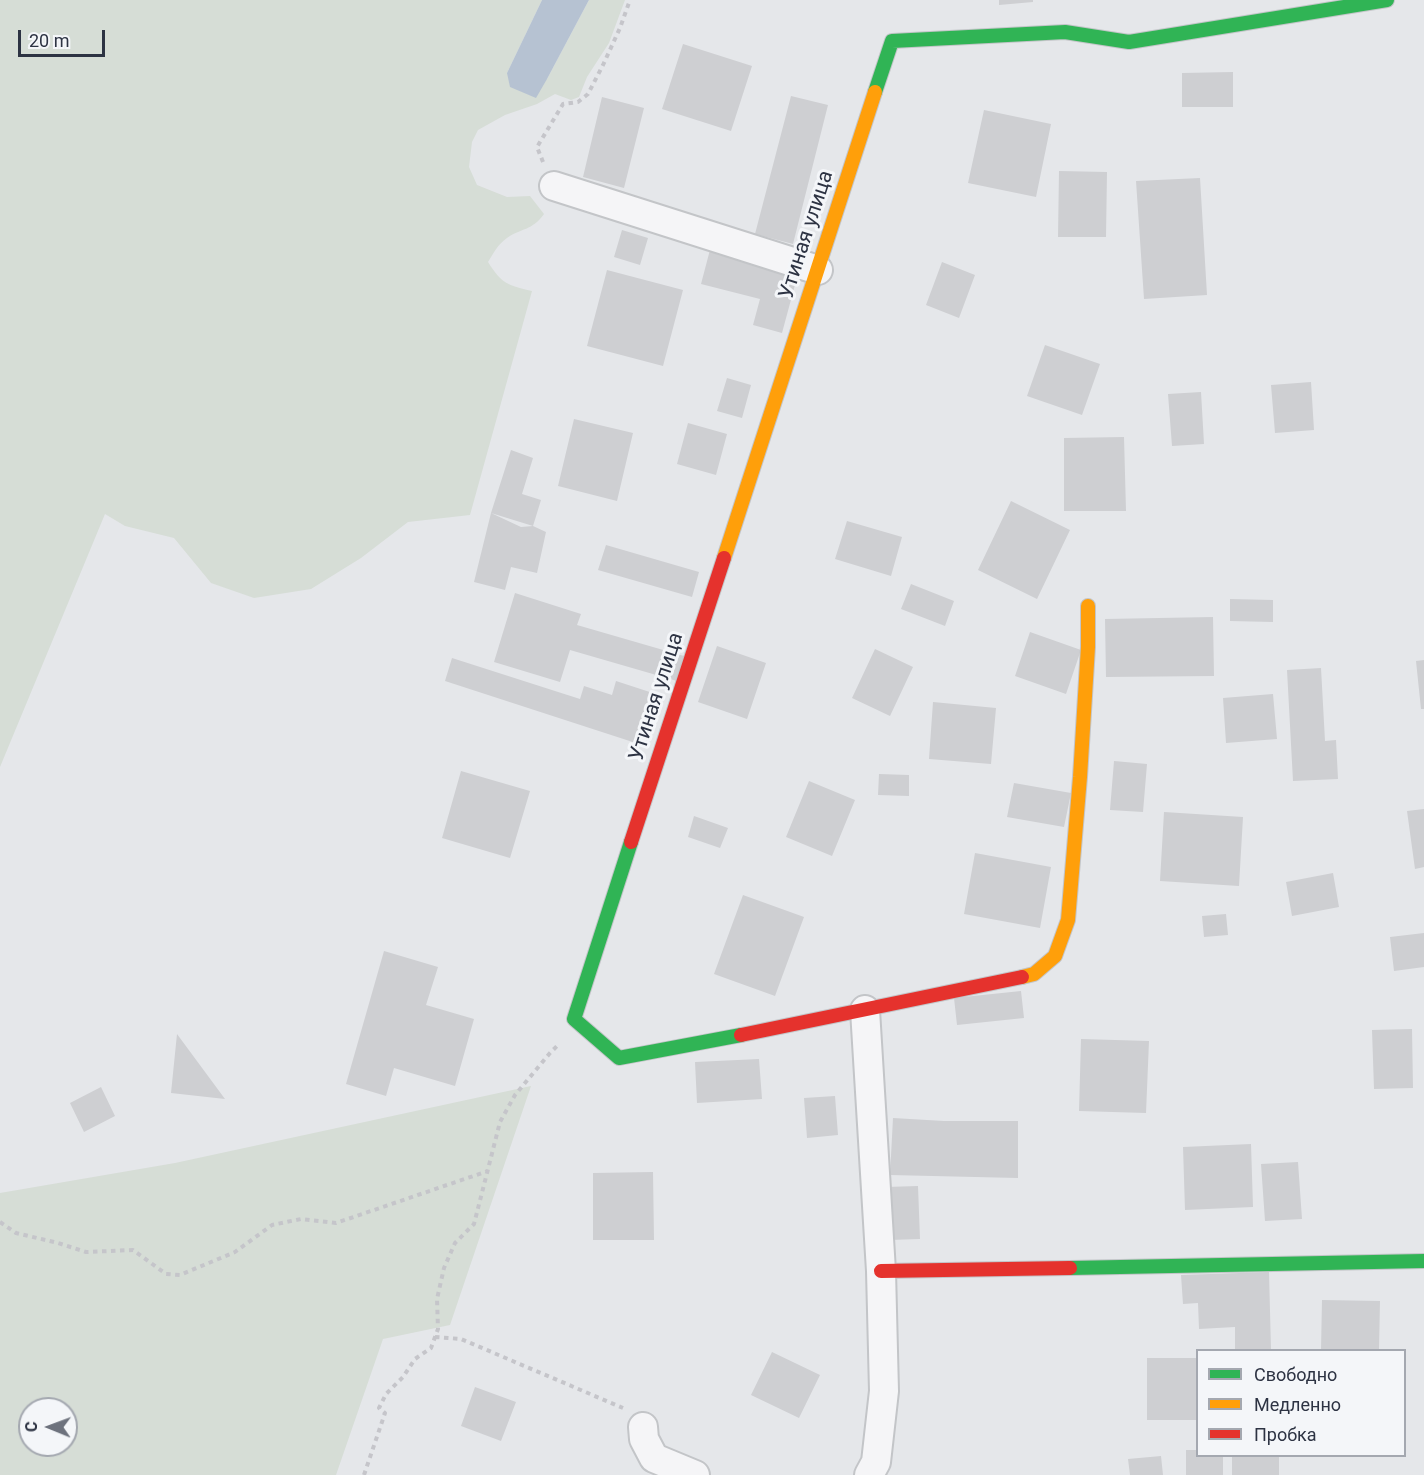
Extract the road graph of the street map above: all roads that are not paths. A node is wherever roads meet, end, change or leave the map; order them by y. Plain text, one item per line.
1 (1387, 0) edge
2 (554, 186) dead end
3 (818, 270) junction
4 (1088, 606) dead end
5 (865, 1010) junction
6 (1424, 1261) edge
7 (881, 1271) junction
8 (643, 1427) road end
9 (694, 1475) edge
10 (869, 1475) edge

1 - 3 street, Утиная улица
2 - 3 street
3 - 5 street, Утиная улица
4 - 5 street
5 - 7 street
6 - 7 street
7 - 10 street
8 - 9 street

